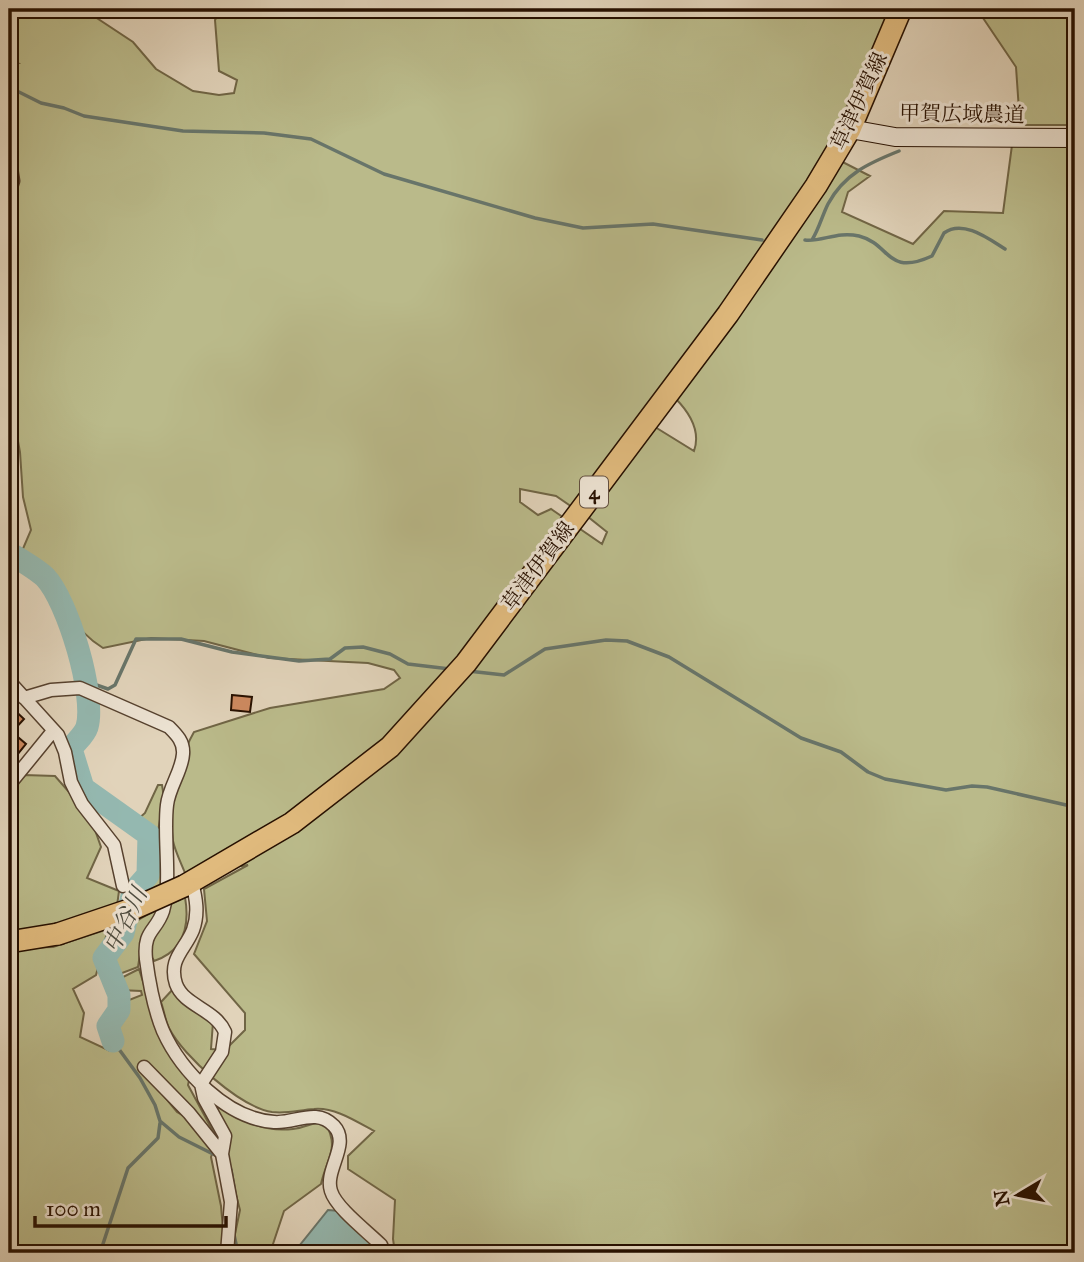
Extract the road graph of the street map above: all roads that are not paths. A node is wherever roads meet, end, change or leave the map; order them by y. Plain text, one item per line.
1 (901, 9) edge
2 (850, 129) junction
3 (1075, 138) edge
4 (9, 156) edge
5 (9, 193) edge
6 (9, 681) edge
7 (24, 698) junction
8 (53, 731) junction
9 (9, 785) edge
10 (188, 884) junction
11 (123, 886) dead end
12 (9, 942) edge
13 (144, 1068) dead end
14 (201, 1084) junction
15 (222, 1154) junction
16 (227, 1253) edge
17 (383, 1253) edge

1 - 2 main road, 草津伊賀線 / 4
2 - 3 street, 甲賀広域農道
2 - 10 main road, 草津伊賀線 / 4
4 - 5 street
6 - 7 street
7 - 8 street
7 - 14 street
8 - 9 street
8 - 11 street
10 - 12 main road, 草津伊賀線 / 4, bridge
10 - 14 street
13 - 15 street
14 - 15 street
14 - 17 street
15 - 16 street

